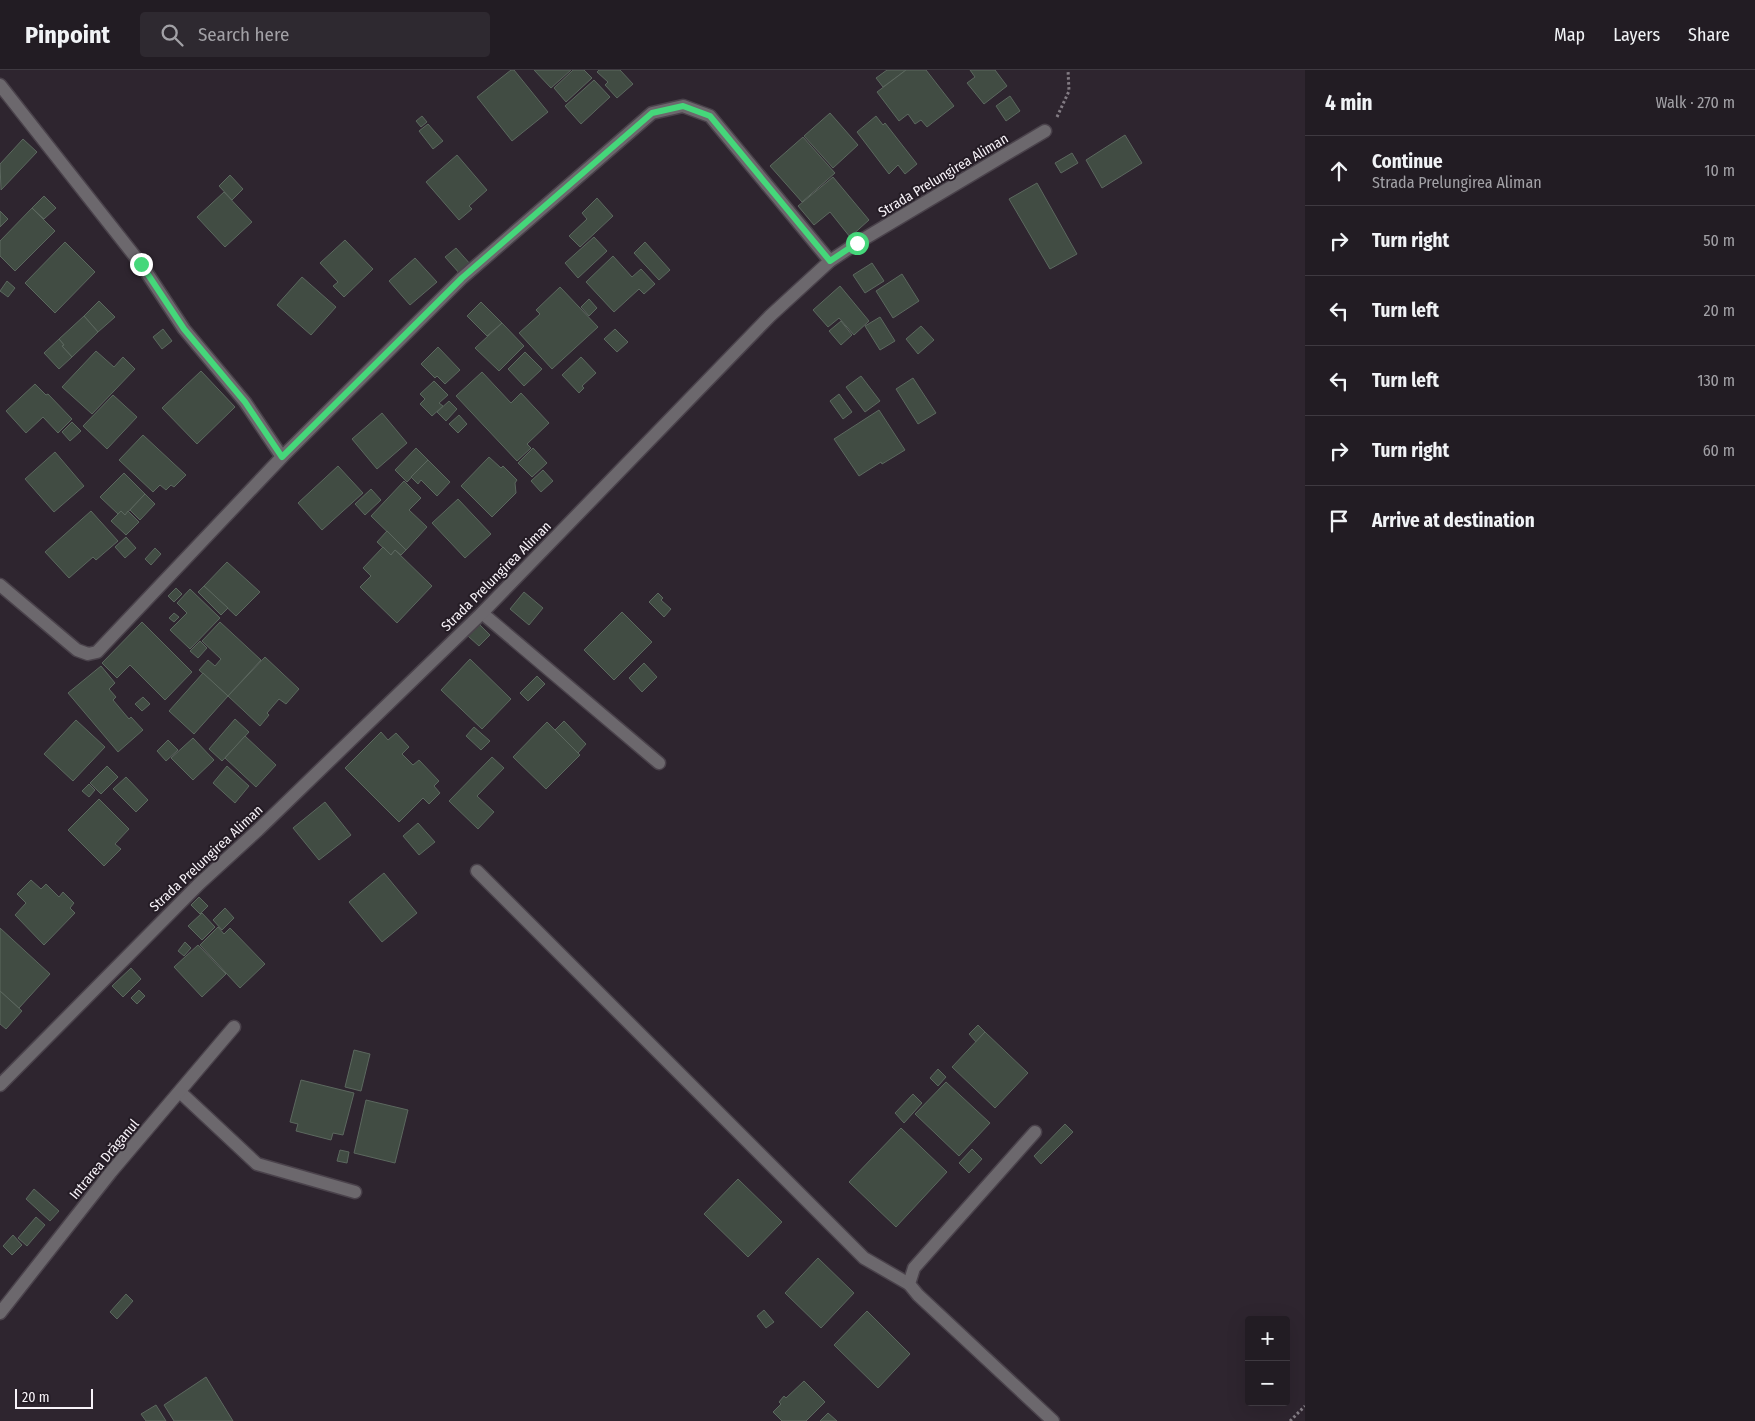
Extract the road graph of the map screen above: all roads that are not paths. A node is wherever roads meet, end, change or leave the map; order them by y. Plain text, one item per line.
1 (0, 85) edge
2 (1045, 131) road end
3 (830, 261) junction
4 (282, 457) junction
5 (0, 585) edge
6 (482, 613) junction
7 (659, 763) dead end
8 (477, 871) dead end
9 (234, 1028) dead end
10 (0, 1085) edge
11 (180, 1092) junction
12 (1035, 1132) dead end
13 (355, 1192) dead end
14 (909, 1284) junction
15 (0, 1313) edge
16 (1053, 1421) edge

1 - 4 street
2 - 3 street, Strada Prelungirea Aliman
3 - 4 street
3 - 6 street, Strada Prelungirea Aliman
4 - 5 street
6 - 7 street
6 - 10 street, Strada Prelungirea Aliman
8 - 14 street
9 - 11 street, Intrarea Drăganul
11 - 13 street
11 - 15 street, Intrarea Drăganul
12 - 14 street
14 - 16 street

